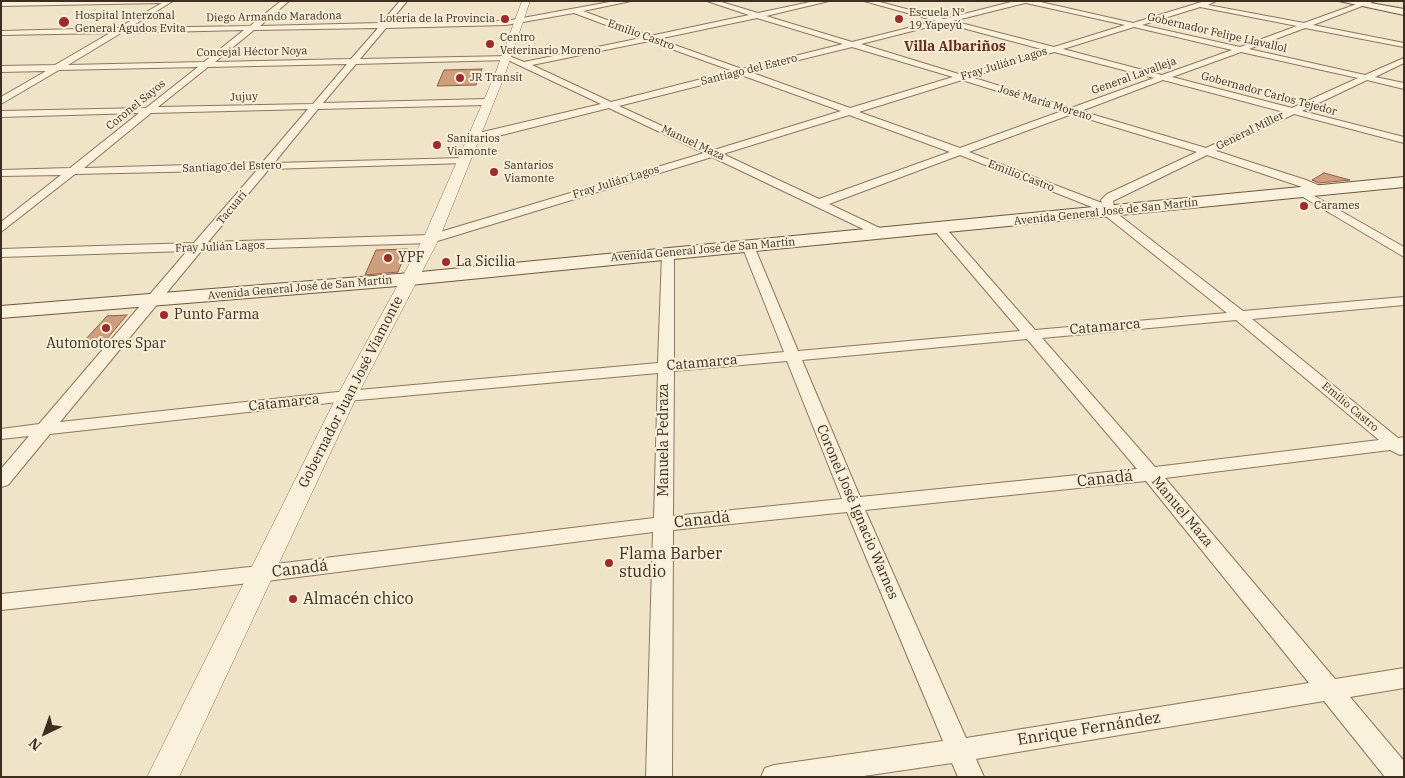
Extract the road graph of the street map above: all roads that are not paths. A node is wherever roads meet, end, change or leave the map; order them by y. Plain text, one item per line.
1 (161, 1) edge
2 (170, 1) edge
3 (286, 1) edge
4 (404, 1) edge
5 (526, 1) edge
6 (628, 1) edge
7 (710, 1) edge
8 (826, 1) edge
9 (867, 1) edge
10 (1025, 1) edge
11 (1183, 1) edge
12 (1213, 1) edge
13 (1343, 1) edge
14 (51, 2) edge
15 (1367, 3) edge
16 (1, 4) edge
17 (1201, 5) junction
18 (576, 11) junction
19 (1404, 12) edge
20 (758, 16) junction
21 (944, 21) junction
22 (517, 22) junction
23 (1305, 25) junction
24 (384, 26) junction
25 (1133, 26) junction
26 (251, 28) junction
27 (120, 31) junction
28 (1, 33) edge
29 (650, 38) junction
30 (852, 44) junction
31 (1404, 45) edge
32 (1054, 49) junction
33 (1240, 49) junction
34 (1404, 60) edge
35 (354, 61) junction
36 (207, 64) junction
37 (502, 64) junction
38 (525, 65) junction
39 (59, 67) junction
40 (1, 69) edge
41 (742, 71) junction
42 (962, 77) junction
43 (1162, 77) junction
44 (1364, 77) junction
45 (1404, 86) edge
46 (1, 101) edge
47 (487, 102) junction
48 (610, 104) junction
49 (317, 106) junction
50 (148, 111) junction
51 (849, 111) junction
52 (1072, 111) junction
53 (1292, 111) junction
54 (1, 114) edge
55 (474, 138) junction
56 (1404, 140) edge
57 (713, 152) junction
58 (960, 152) junction
59 (1207, 152) junction
60 (463, 161) junction
61 (267, 166) junction
62 (74, 171) junction
63 (1, 173) edge
64 (1404, 182) edge
65 (1321, 190) junction
66 (1302, 192) junction
67 (820, 203) junction
68 (1108, 212) junction
69 (1, 228) edge
70 (939, 228) junction
71 (880, 234) junction
72 (431, 239) junction
73 (748, 246) junction
74 (199, 247) junction
75 (1, 253) edge
76 (1404, 253) edge
77 (668, 254) junction
78 (410, 279) junction
79 (154, 299) junction
80 (1404, 301) edge
81 (1, 312) edge
82 (1240, 316) junction
83 (1029, 333) junction
84 (791, 355) junction
85 (665, 366) junction
86 (347, 396) junction
87 (46, 430) junction
88 (1, 434) edge
89 (1401, 446) edge
90 (1150, 474) junction
91 (1, 482) edge
92 (853, 504) junction
93 (664, 524) junction
94 (259, 574) junction
95 (1, 602) edge
96 (1404, 678) edge
97 (1328, 689) junction
98 (960, 750) junction
99 (163, 777) edge
100 (659, 777) edge
101 (774, 777) edge
102 (971, 777) edge
103 (1401, 777) edge

1 - 14 street
2 - 27 street
3 - 26 street, Coronel Sayos
4 - 24 street, Tacuarí
5 - 22 street, Gobernador Juan José Viamonte
6 - 18 street, Diego Armando Maradona
7 - 20 street, José María Moreno
8 - 20 street
9 - 21 street, Gobernador Carlos Tejedor
10 - 21 street, Santiago del Estero
10 - 25 street, Gobernador Felipe Llavallol
11 - 17 street
12 - 17 street, Fray Julián Lagos
13 - 15 main road
14 - 16 street
15 - 19 main road
15 - 23 street, General Lavalleja
17 - 23 street
17 - 25 street, Fray Julián Lagos
18 - 22 street, Diego Armando Maradona
18 - 29 street, Emilio Castro
20 - 29 street
20 - 30 street, José María Moreno
21 - 30 street, Santiago del Estero
21 - 32 street, Gobernador Carlos Tejedor
22 - 24 street, Diego Armando Maradona
22 - 37 street, Gobernador Juan José Viamonte
23 - 31 street
23 - 33 street, General Lavalleja
24 - 26 street, Diego Armando Maradona
24 - 35 street, Tacuarí
25 - 32 street, Fray Julián Lagos
25 - 33 street, Gobernador Felipe Llavallol
26 - 27 street, Diego Armando Maradona
26 - 36 street, Coronel Sayos
27 - 28 street, Diego Armando Maradona
27 - 39 street
29 - 38 street
29 - 41 street, Emilio Castro
30 - 41 street, Santiago del Estero
30 - 42 street, José María Moreno
32 - 42 street, Fray Julián Lagos
32 - 43 street, Gobernador Carlos Tejedor
33 - 43 street, General Lavalleja
33 - 44 street, Gobernador Felipe Llavallol
34 - 44 street, General Miller
35 - 36 street, Concejal Héctor Noya
35 - 37 street, Concejal Héctor Noya
35 - 49 street, Tacuarí
36 - 39 street, Concejal Héctor Noya
36 - 50 street, Coronel Sayos
37 - 38 street, Manuel Maza
37 - 47 street, Gobernador Juan José Viamonte
38 - 48 street, Manuel Maza
39 - 40 street, Concejal Héctor Noya
39 - 46 street
41 - 48 street, Santiago del Estero
41 - 51 street, Emilio Castro
42 - 51 street, Fray Julián Lagos
42 - 52 street, José María Moreno
43 - 52 street, General Lavalleja
43 - 53 street, Gobernador Carlos Tejedor
44 - 45 street, Gobernador Felipe Llavallol
44 - 53 street, General Miller
47 - 49 street, Jujuy
47 - 55 street, Gobernador Juan José Viamonte
48 - 55 street, Santiago del Estero
48 - 57 street, Manuel Maza
49 - 50 street, Jujuy
49 - 61 street, Tacuarí
50 - 54 street, Jujuy
50 - 62 street, Coronel Sayos
51 - 57 street, Fray Julián Lagos
51 - 58 street, Emilio Castro
52 - 58 street, General Lavalleja
52 - 59 street, José María Moreno
53 - 56 street, Gobernador Carlos Tejedor
53 - 59 street, General Miller
55 - 60 street, Gobernador Juan José Viamonte
57 - 67 street, Manuel Maza
57 - 72 street, Fray Julián Lagos
58 - 67 street, General Lavalleja
58 - 68 street, Emilio Castro
59 - 65 street, José María Moreno
59 - 68 street, General Miller
60 - 61 street, Santiago del Estero
60 - 72 street, Gobernador Juan José Viamonte
61 - 62 street, Santiago del Estero
61 - 74 street, Tacuarí
62 - 63 street, Santiago del Estero
62 - 69 street, Coronel Sayos
64 - 65 main road, Avenida General José de San Martín
65 - 66 main road, Avenida General José de San Martín
66 - 68 main road, Avenida General José de San Martín
66 - 76 street
67 - 71 street, Manuel Maza
68 - 70 main road, Avenida General José de San Martín
68 - 82 street, Emilio Castro
70 - 71 main road, Avenida General José de San Martín
70 - 83 street, Manuel Maza
71 - 73 main road, Avenida General José de San Martín
72 - 74 street, Fray Julián Lagos
72 - 78 street, Gobernador Juan José Viamonte
73 - 77 main road, Avenida General José de San Martín
73 - 84 street, Coronel José Ignacio Warnes
74 - 75 street, Fray Julián Lagos
74 - 79 street, Tacuarí
77 - 78 main road, Avenida General José de San Martín
77 - 85 street, Manuela Pedraza
78 - 79 main road, Avenida General José de San Martín
78 - 86 street, Gobernador Juan José Viamonte
79 - 81 main road, Avenida General José de San Martín
79 - 87 street, Tacuarí
80 - 82 street, Catamarca
82 - 83 street, Catamarca
82 - 89 street, Emilio Castro
83 - 84 street, Catamarca
83 - 90 street, Manuel Maza
84 - 85 street, Catamarca
84 - 92 street, Coronel José Ignacio Warnes
85 - 86 street, Catamarca
85 - 93 street, Manuela Pedraza
86 - 87 street, Catamarca
86 - 94 street, Gobernador Juan José Viamonte
87 - 88 street, Catamarca
87 - 91 street, Tacuarí
89 - 90 street, Canadá
90 - 92 street, Canadá
90 - 97 street, Manuel Maza
92 - 93 street, Canadá
92 - 98 street, Coronel José Ignacio Warnes
93 - 94 street, Canadá
93 - 100 street, Manuela Pedraza
94 - 95 street, Canadá
94 - 99 street, Gobernador Juan José Viamonte
96 - 97 street, Enrique Fernández
97 - 98 street, Enrique Fernández
97 - 103 street, Manuel Maza
98 - 101 street, Enrique Fernández
98 - 102 street, Coronel José Ignacio Warnes

